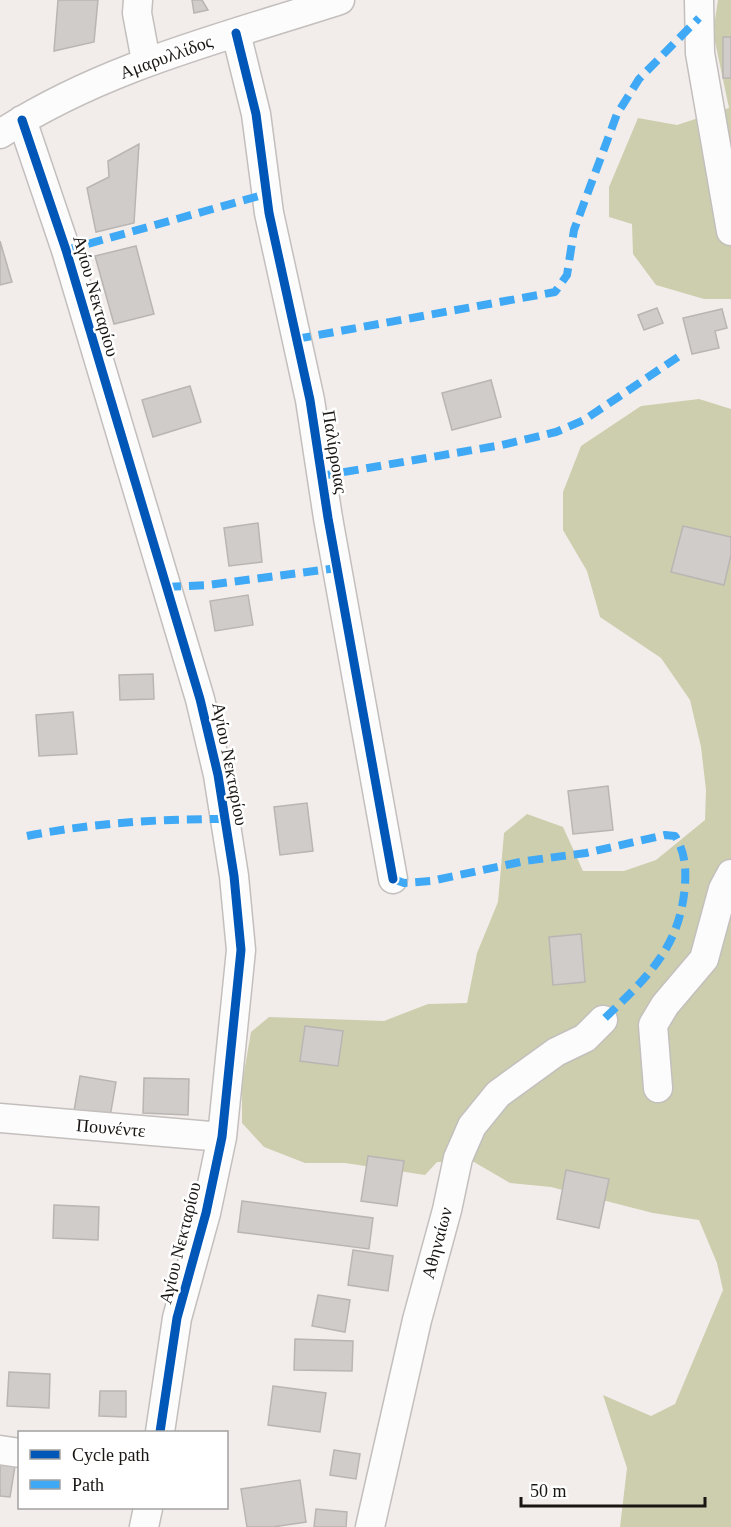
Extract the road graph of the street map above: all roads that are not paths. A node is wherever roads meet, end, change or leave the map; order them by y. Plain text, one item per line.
1 (138, 0) edge
2 (340, 0) edge
3 (699, 0) edge
4 (236, 33) junction
5 (146, 61) junction
6 (11, 127) edge
7 (731, 231) edge
8 (731, 874) edge
9 (393, 879) dead end
10 (603, 1020) dead end
11 (657, 1088) dead end
12 (0, 1118) edge
13 (222, 1137) junction
14 (160, 1431) edge
15 (0, 1450) edge
16 (18, 1452) edge
17 (147, 1509) edge
18 (144, 1527) edge
19 (370, 1527) edge

1 - 5 street
2 - 4 street, Αμαρυλλίδος
3 - 7 street
4 - 5 street, Αμαρυλλίδος
4 - 9 street, Παλίρροιας
5 - 6 street, Αμαρυλλίδος
6 - 13 street, Αγίου Νεκταρίου
8 - 11 street
10 - 19 street, Αθηναίων
12 - 13 street, Πουνέντε
13 - 14 street, Αγίου Νεκταρίου
15 - 16 street
17 - 18 street

